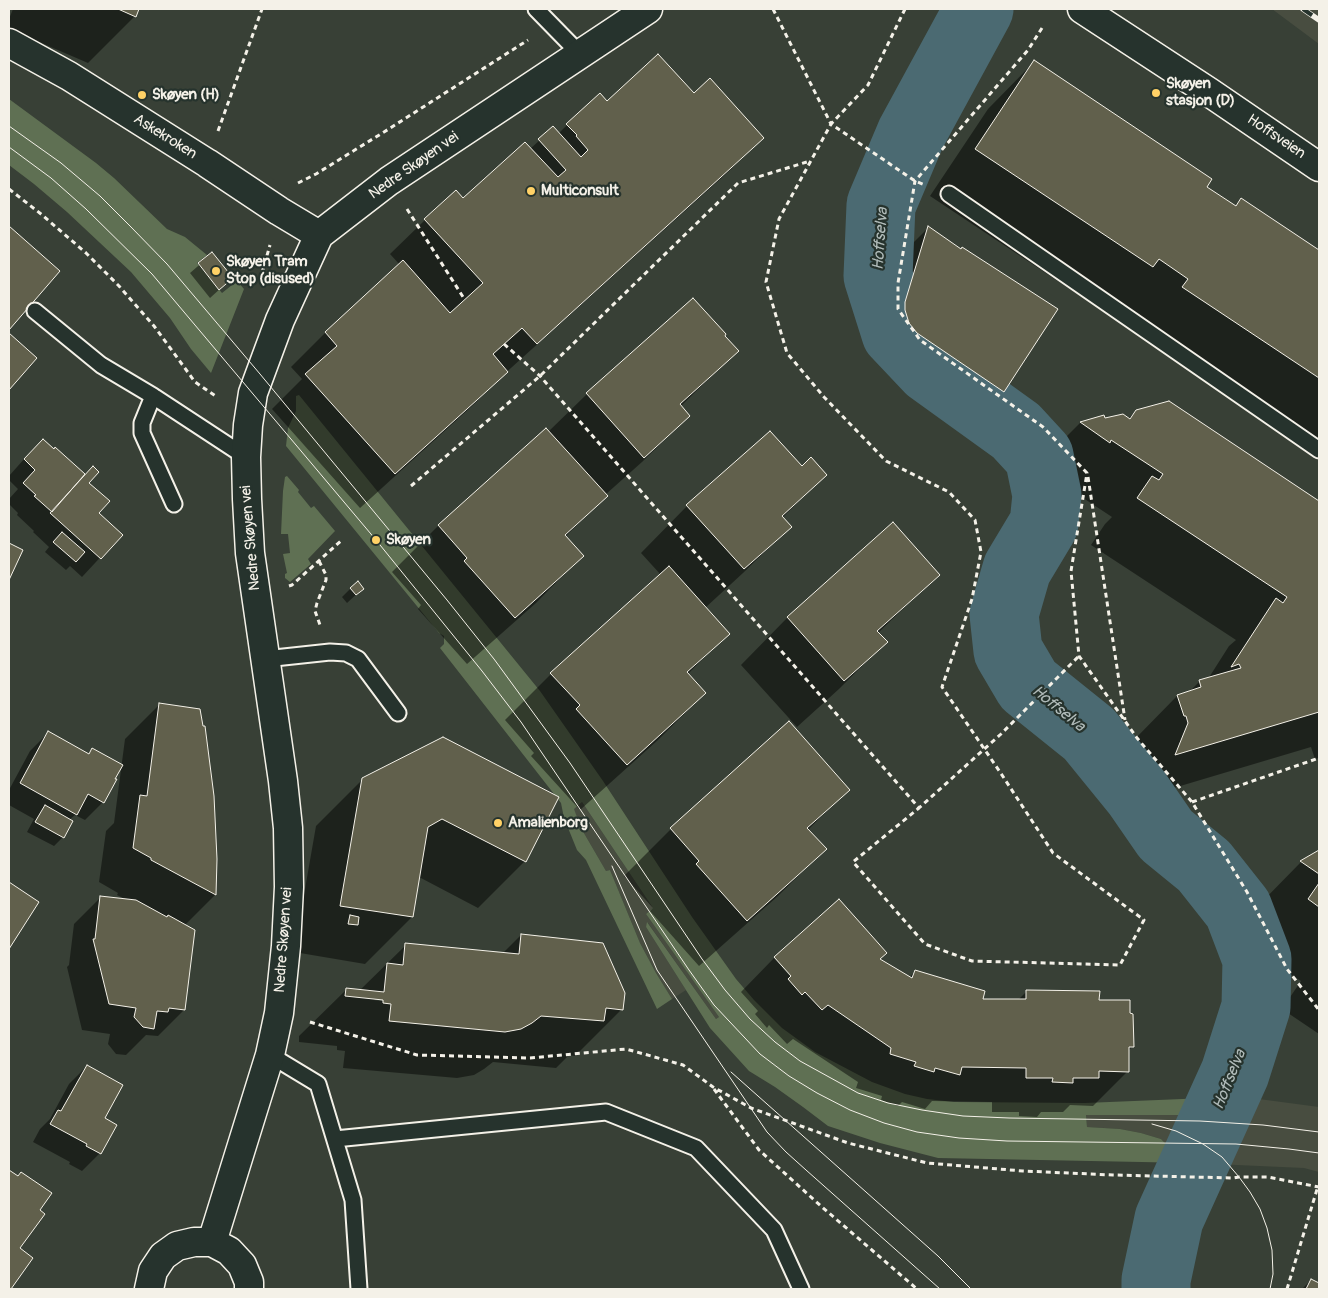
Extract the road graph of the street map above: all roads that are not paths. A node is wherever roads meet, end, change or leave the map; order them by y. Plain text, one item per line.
1 (536, 9) edge
2 (648, 9) edge
3 (1082, 9) edge
4 (9, 44) edge
5 (580, 54) junction
6 (1319, 167) edge
7 (949, 194) dead end
8 (319, 235) junction
9 (35, 311) dead end
10 (153, 396) junction
11 (1319, 450) edge
12 (246, 457) junction
13 (174, 504) dead end
14 (265, 659) junction
15 (398, 713) dead end
16 (270, 1054) junction
17 (335, 1139) junction
18 (212, 1242) junction
19 (149, 1289) edge
20 (249, 1289) edge
21 (359, 1289) edge
22 (801, 1289) edge

1 - 5 lane
2 - 5 street, Nedre Skøyen vei
3 - 6 street, Hoffsveien
4 - 8 street, Askekroken
5 - 8 street, Nedre Skøyen vei
7 - 11 lane
8 - 12 street, Nedre Skøyen vei
9 - 10 lane
10 - 12 lane
10 - 13 lane
12 - 14 street, Nedre Skøyen vei
14 - 15 lane
14 - 16 street, Nedre Skøyen vei
16 - 17 lane
16 - 18 street, Nedre Skøyen vei
17 - 21 lane
17 - 22 lane
18 - 19 street
18 - 20 street

